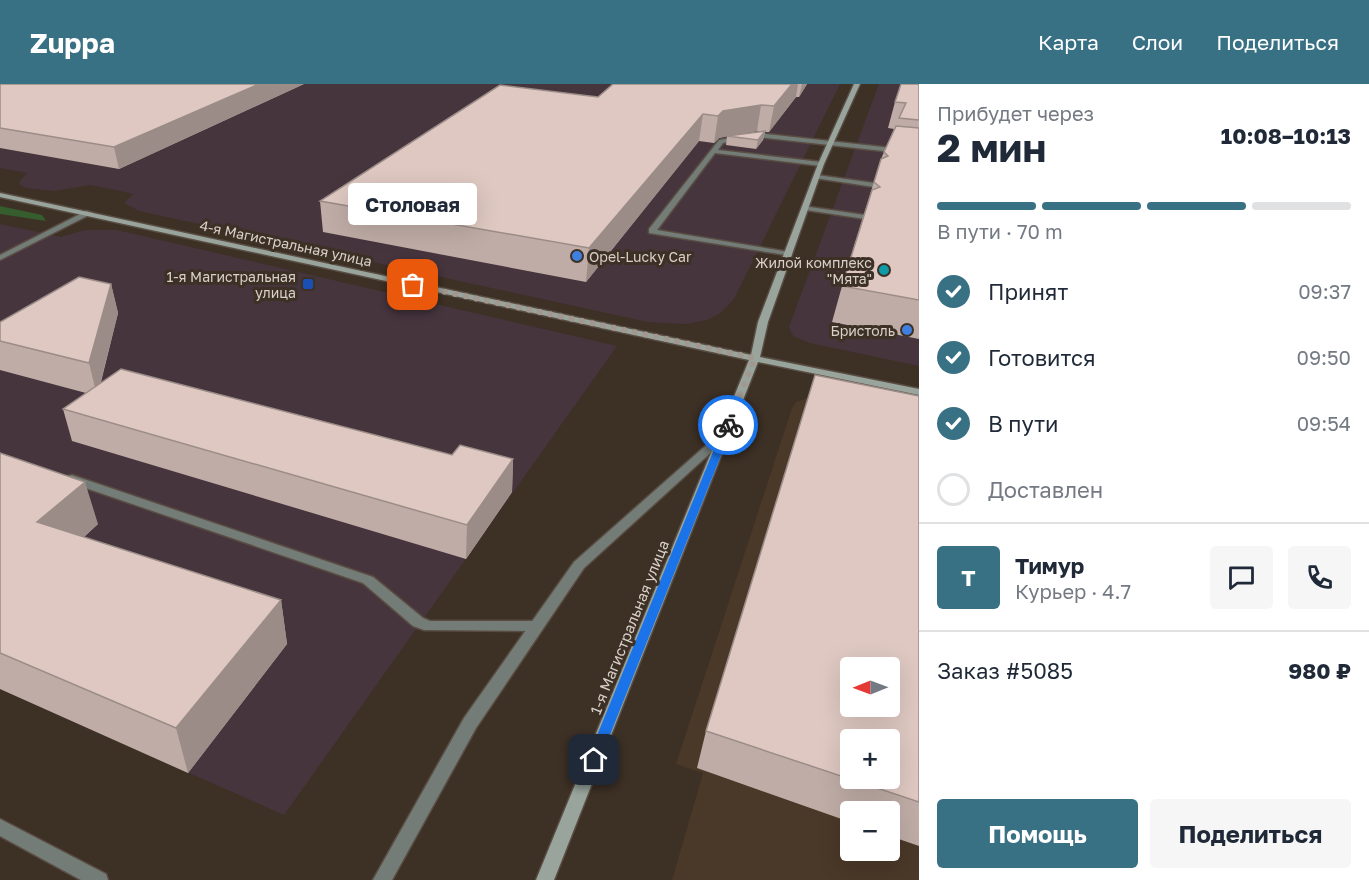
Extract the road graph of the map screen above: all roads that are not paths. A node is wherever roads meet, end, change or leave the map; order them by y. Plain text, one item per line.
1 (857, 84) edge
2 (831, 143) junction
3 (713, 151) junction
4 (919, 153) edge
5 (821, 164) junction
6 (817, 177) junction
7 (874, 185) edge
8 (0, 195) edge
9 (806, 208) junction
10 (89, 213) junction
11 (865, 217) edge
12 (789, 254) junction
13 (0, 258) edge
14 (755, 358) junction
15 (919, 392) edge
16 (724, 435) junction
17 (58, 474) edge
18 (536, 626) junction
19 (0, 827) edge
20 (99, 880) edge
21 (382, 880) edge
22 (545, 880) edge

1 - 2 street, 1-я Магистральная улица
2 - 3 street
2 - 4 street
2 - 5 street, 1-я Магистральная улица
3 - 5 street
3 - 12 street
5 - 6 street, 1-я Магистральная улица
6 - 7 street
6 - 9 street, 1-я Магистральная улица
8 - 10 street, 4-я Магистральная улица
9 - 11 street
9 - 12 street, 1-я Магистральная улица
10 - 13 street
10 - 14 street, 4-я Магистральная улица
12 - 14 street, 1-я Магистральная улица
14 - 15 street, 4-я Магистральная улица
14 - 16 street, 1-я Магистральная улица
16 - 18 street
16 - 22 street, 1-я Магистральная улица
17 - 18 street
18 - 21 street
19 - 20 street

